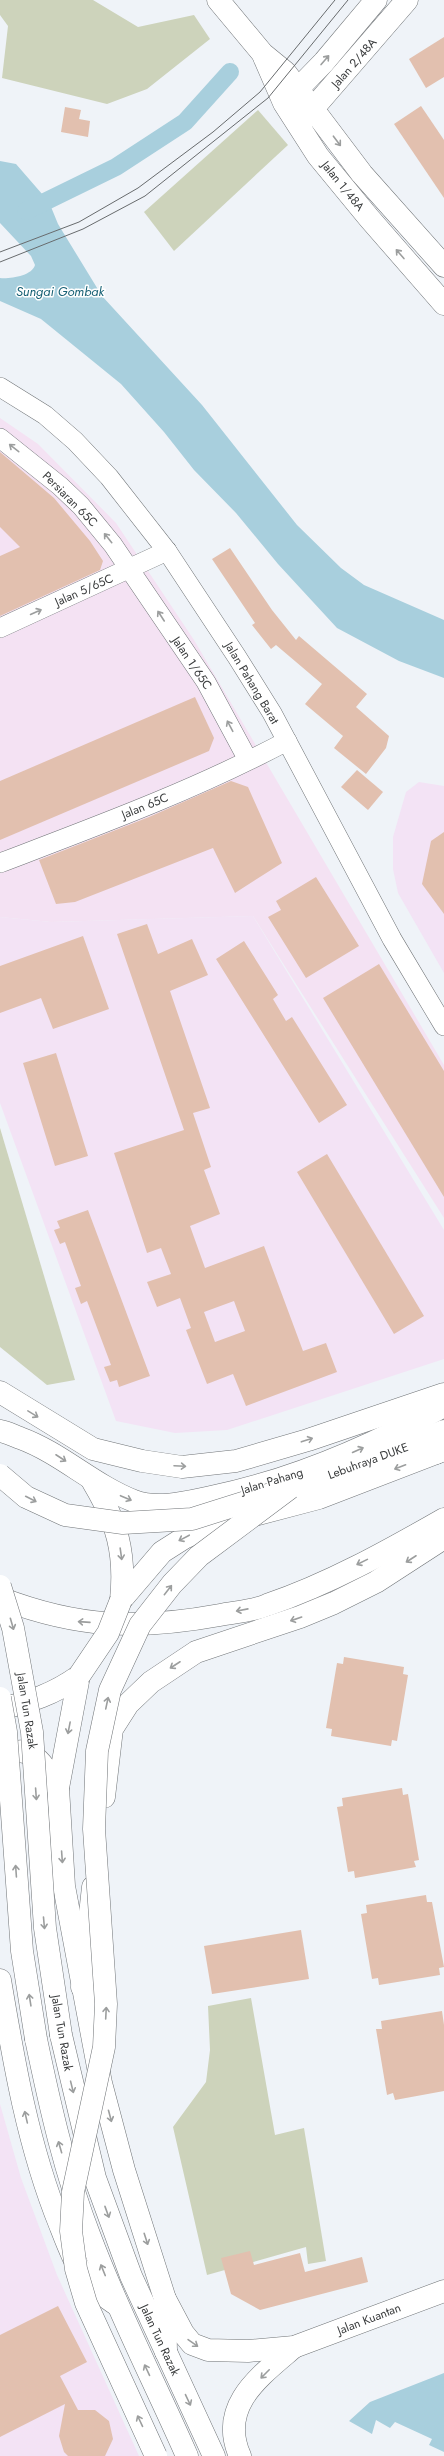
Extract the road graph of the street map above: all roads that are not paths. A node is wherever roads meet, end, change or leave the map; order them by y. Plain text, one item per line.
1 (218, 0) edge
2 (376, 0) edge
3 (407, 0) edge
4 (291, 96) junction
5 (306, 117) junction
6 (438, 259) edge
7 (414, 270) junction
8 (444, 304) edge
9 (0, 387) edge
10 (0, 438) edge
11 (167, 551) junction
12 (130, 570) junction
13 (0, 628) edge
14 (287, 741) junction
15 (248, 760) junction
16 (0, 863) edge
17 (444, 1026) edge
18 (0, 1392) edge
19 (444, 1394) edge
20 (444, 1406) edge
21 (1, 1431) edge
22 (444, 1431) edge
23 (441, 1451) edge
24 (0, 1475) edge
25 (92, 1479) junction
26 (290, 1488) junction
27 (444, 1506) edge
28 (444, 1518) edge
29 (444, 1538) edge
30 (397, 1545) junction
31 (0, 1586) edge
32 (0, 1598) edge
33 (121, 1600) junction
34 (79, 1676) junction
35 (0, 1698) edge
36 (0, 1709) edge
37 (0, 1761) edge
38 (58, 1788) junction
39 (0, 1980) edge
40 (82, 1988) junction
41 (444, 2291) edge
42 (165, 2299) junction
43 (118, 2306) junction
44 (294, 2347) junction
45 (166, 2352) junction
46 (156, 2456) edge
47 (187, 2456) edge
48 (214, 2456) edge
49 (240, 2456) edge

1 - 4 main road, Jalan 1/48A
4 -> 2 main road, Jalan 2/48A
3 - 5 main road, Jalan 2/48A
4 - 5 main road, Jalan 1/48A
5 -> 6 main road, Jalan 1/48A
7 -> 5 main road, Jalan 1/48A
6 - 7 main road
7 - 8 main road, Jalan 1/48A
9 - 11 street, Jalan Pahang Barat
12 -> 10 street, Persiaran 65C
11 - 12 street, Jalan 5/65C
11 - 14 street, Jalan Pahang Barat
13 -> 12 street, Jalan 5/65C
15 -> 12 street, Jalan 1/65C
14 - 15 street, Jalan 65C
14 - 17 street, Jalan Pahang Barat
15 - 16 street, Jalan 65C
18 -> 19 main road
25 -> 20 main road, Jalan Pahang
21 -> 25 main road, Jalan Pahang
22 - 26 main road, Lebuhraya DUKE
23 -> 33 main road
24 -> 26 main road, Lebuhraya DUKE, bridge
25 -> 33 main road
46 -> 26 main road, bridge
27 - 30 main road
28 - 30 main road
29 -> 40 main road
30 -> 32 main road
31 -> 45 main road, Jalan Tun Razak, bridge
33 - 34 main road, bridge
34 - 36 main road
34 -> 38 main road
43 -> 35 main road, Jalan Tun Razak, bridge
37 - 38 main road
38 -> 40 main road
43 -> 39 main road, Jalan Tun Razak
40 -> 42 main road
41 - 44 main road, Jalan Kuantan
42 -> 44 main road, Jalan Kuantan
42 - 45 main road
47 -> 43 main road, Jalan Tun Razak
44 -> 49 main road, Jalan Kuantan
45 -> 48 main road, Jalan Tun Razak

